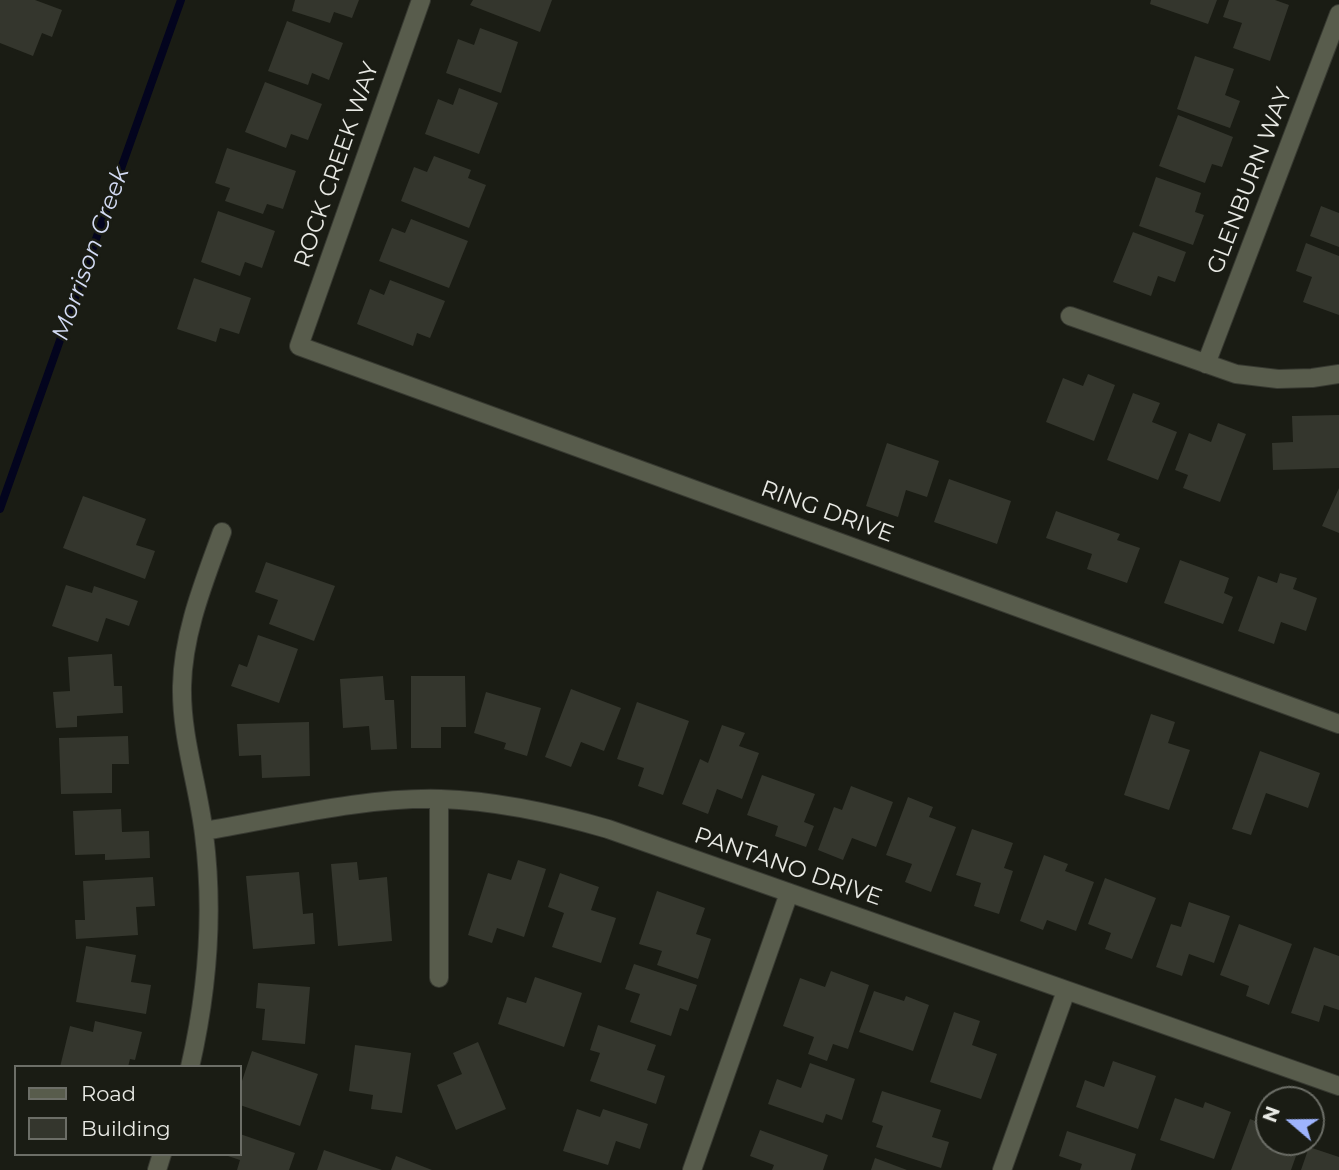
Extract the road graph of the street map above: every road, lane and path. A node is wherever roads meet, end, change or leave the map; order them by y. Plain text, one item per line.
1 (421, 0) edge
2 (1339, 15) edge
3 (1070, 316) dead end
4 (299, 346) joint
5 (1206, 364) junction
6 (1339, 374) edge
7 (222, 532) dead end
8 (1339, 724) edge
9 (439, 799) junction
10 (204, 831) junction
11 (789, 893) junction
12 (439, 978) dead end
13 (1066, 991) junction
14 (190, 1065) edge
15 (1339, 1086) edge
16 (692, 1170) edge
17 (1002, 1170) edge

1 - 4 street, ROCK CREEK WAY
2 - 5 street, GLENBURN WAY
3 - 5 street
4 - 8 street, RING DRIVE
5 - 6 street
7 - 10 street
9 - 10 street, PANTANO DRIVE
9 - 11 street, PANTANO DRIVE
9 - 12 street
10 - 14 street
11 - 13 street, PANTANO DRIVE
11 - 16 street
13 - 15 street, PANTANO DRIVE
13 - 17 street

